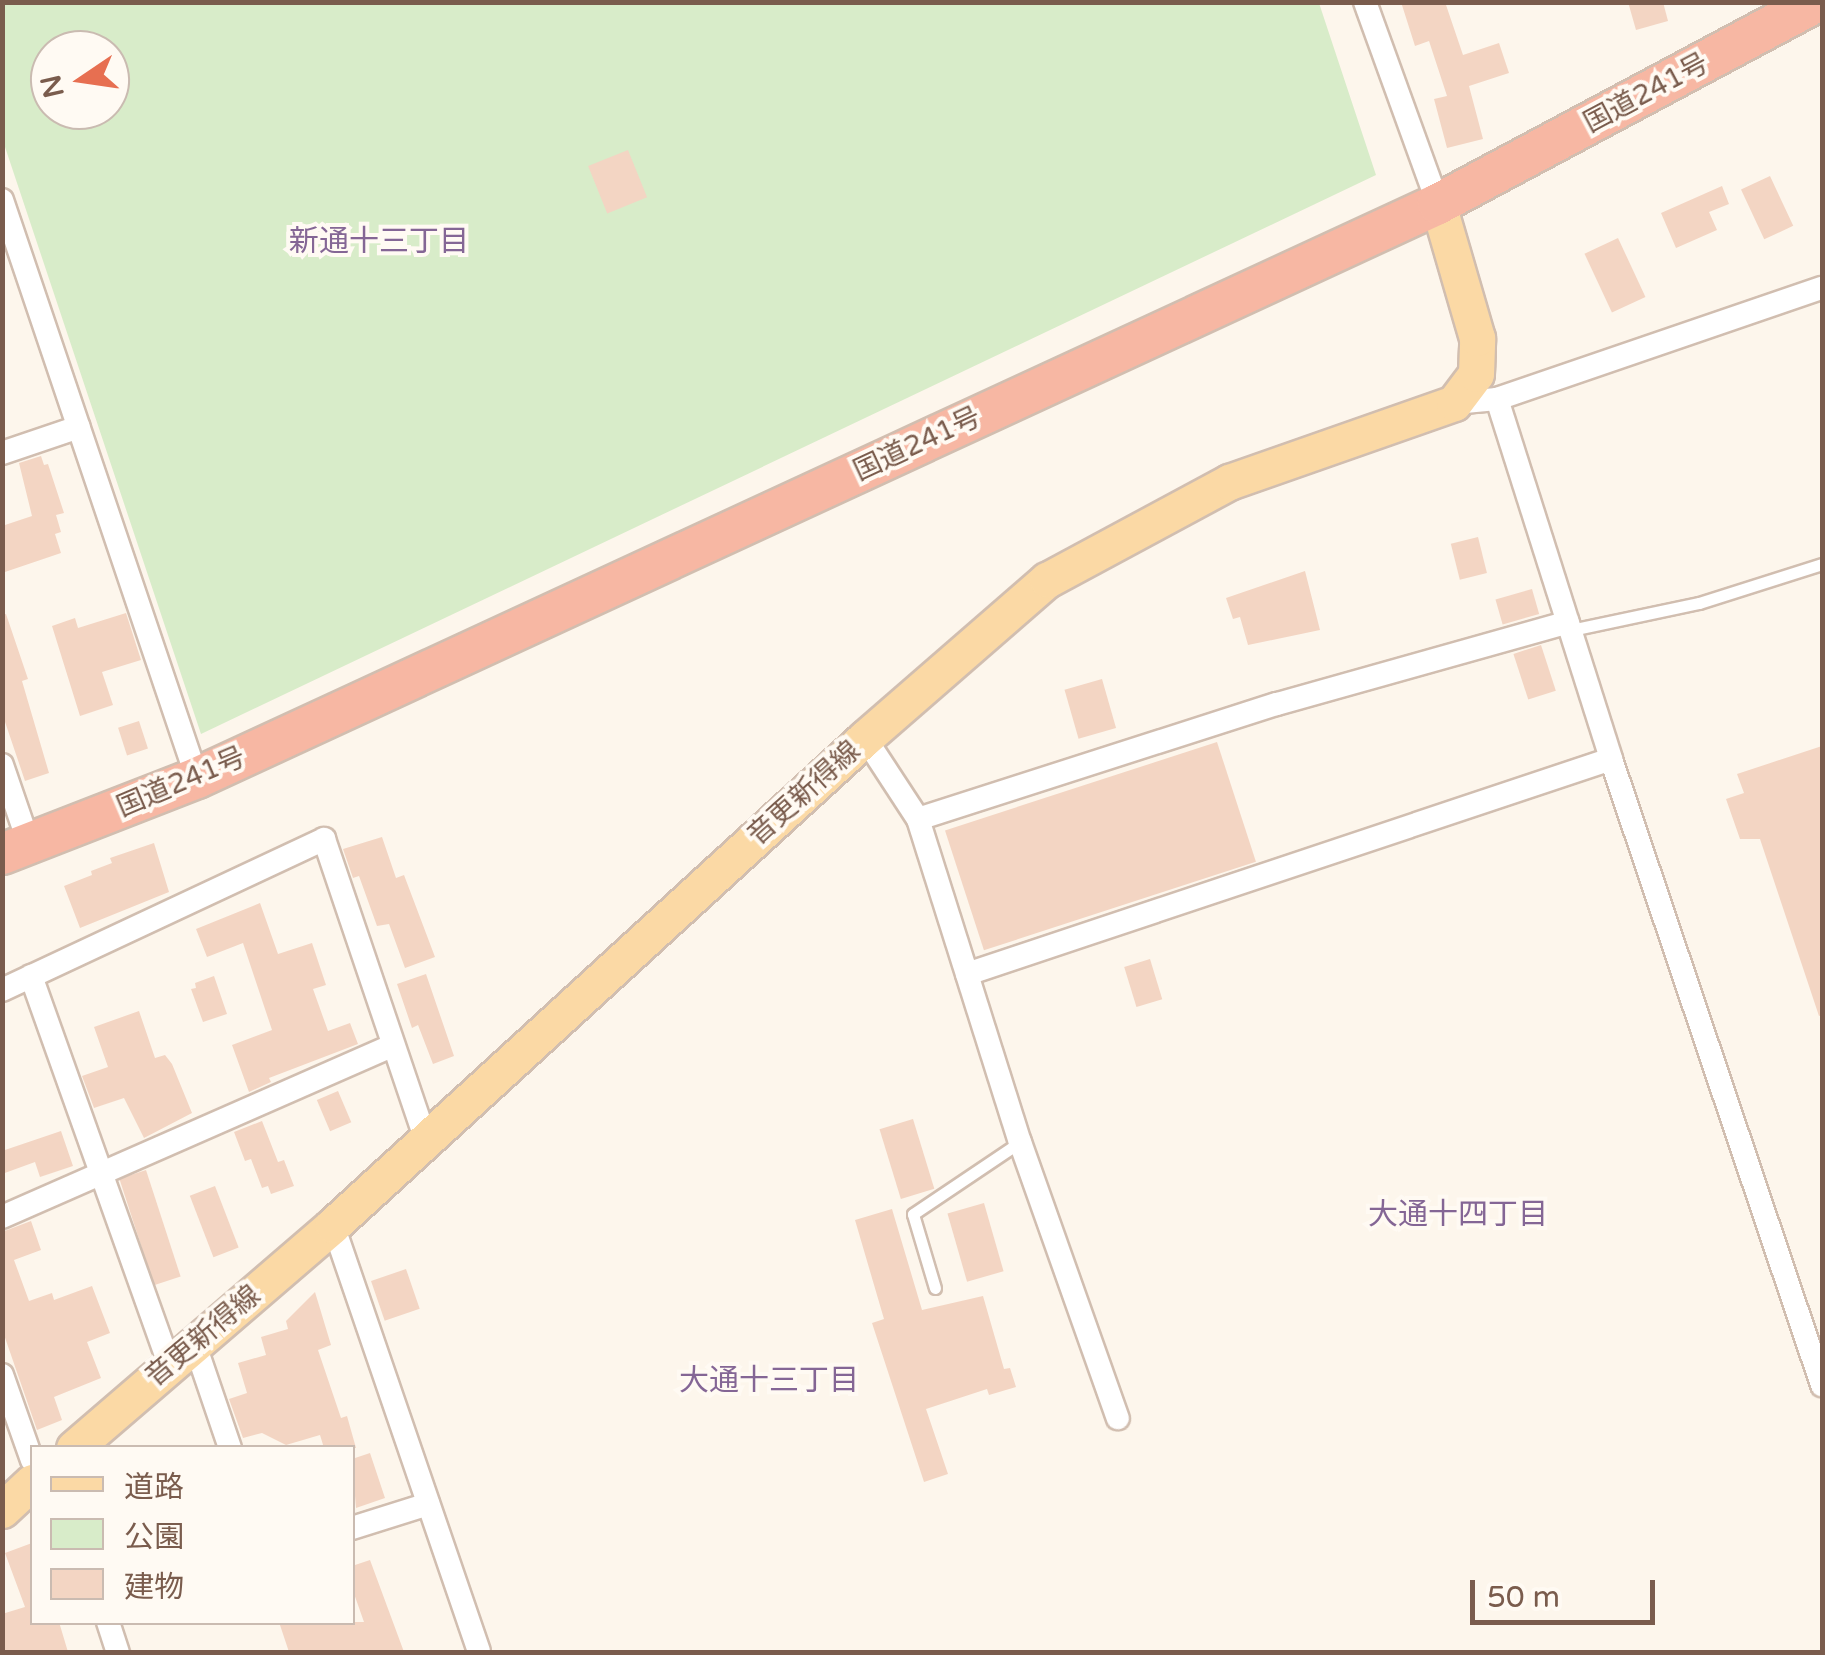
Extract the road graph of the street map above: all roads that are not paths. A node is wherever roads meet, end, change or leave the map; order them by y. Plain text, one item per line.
1 (1365, 2) edge
2 (1816, 2) edge
3 (2, 200) edge
4 (1438, 204) junction
5 (1822, 288) edge
6 (1497, 398) junction
7 (1454, 403) junction
8 (79, 427) junction
9 (2, 452) edge
10 (1822, 564) edge
11 (1569, 626) junction
12 (865, 738) junction
13 (1611, 759) junction
14 (2, 765) edge
15 (196, 778) junction
16 (918, 819) junction
17 (16, 849) edge
18 (967, 974) junction
19 (32, 976) junction
20 (2, 990) edge
21 (393, 1045) junction
22 (426, 1140) junction
23 (1020, 1142) junction
24 (102, 1174) junction
25 (2, 1217) edge
26 (333, 1225) junction
27 (935, 1288) dead end
28 (1814, 1335) edge
29 (182, 1355) junction
30 (2, 1375) edge
31 (1822, 1385) edge
32 (1118, 1418) dead end
33 (77, 1445) edge
34 (228, 1445) edge
35 (30, 1454) edge
36 (30, 1484) edge
37 (428, 1504) junction
38 (2, 1510) edge
39 (355, 1527) edge
40 (109, 1625) edge
41 (118, 1652) edge
42 (479, 1652) edge

1 - 4 street
2 - 4 highway, 国道241号
3 - 8 street
4 - 7 main road
4 - 15 highway, 国道241号
5 - 6 street
6 - 7 street
6 - 11 street
7 - 12 main road, 音更新得線
8 - 9 street
8 - 15 street
10 - 11 lane
11 - 13 street
11 - 16 street
12 - 16 street
12 - 22 main road, 音更新得線
13 - 18 street
13 - 28 street
14 - 17 street
15 - 17 highway, 国道241号
16 - 18 street
18 - 23 street
19 - 20 street
19 - 21 street
19 - 24 street
21 - 22 street
21 - 24 street
22 - 26 main road, 音更新得線
23 - 27 lane
23 - 32 street
24 - 25 street
24 - 29 street
26 - 29 main road, 音更新得線
26 - 37 street
28 - 31 street
29 - 33 main road, 音更新得線
29 - 34 street
30 - 35 street
36 - 38 main road
37 - 39 street
37 - 42 street
40 - 41 street

